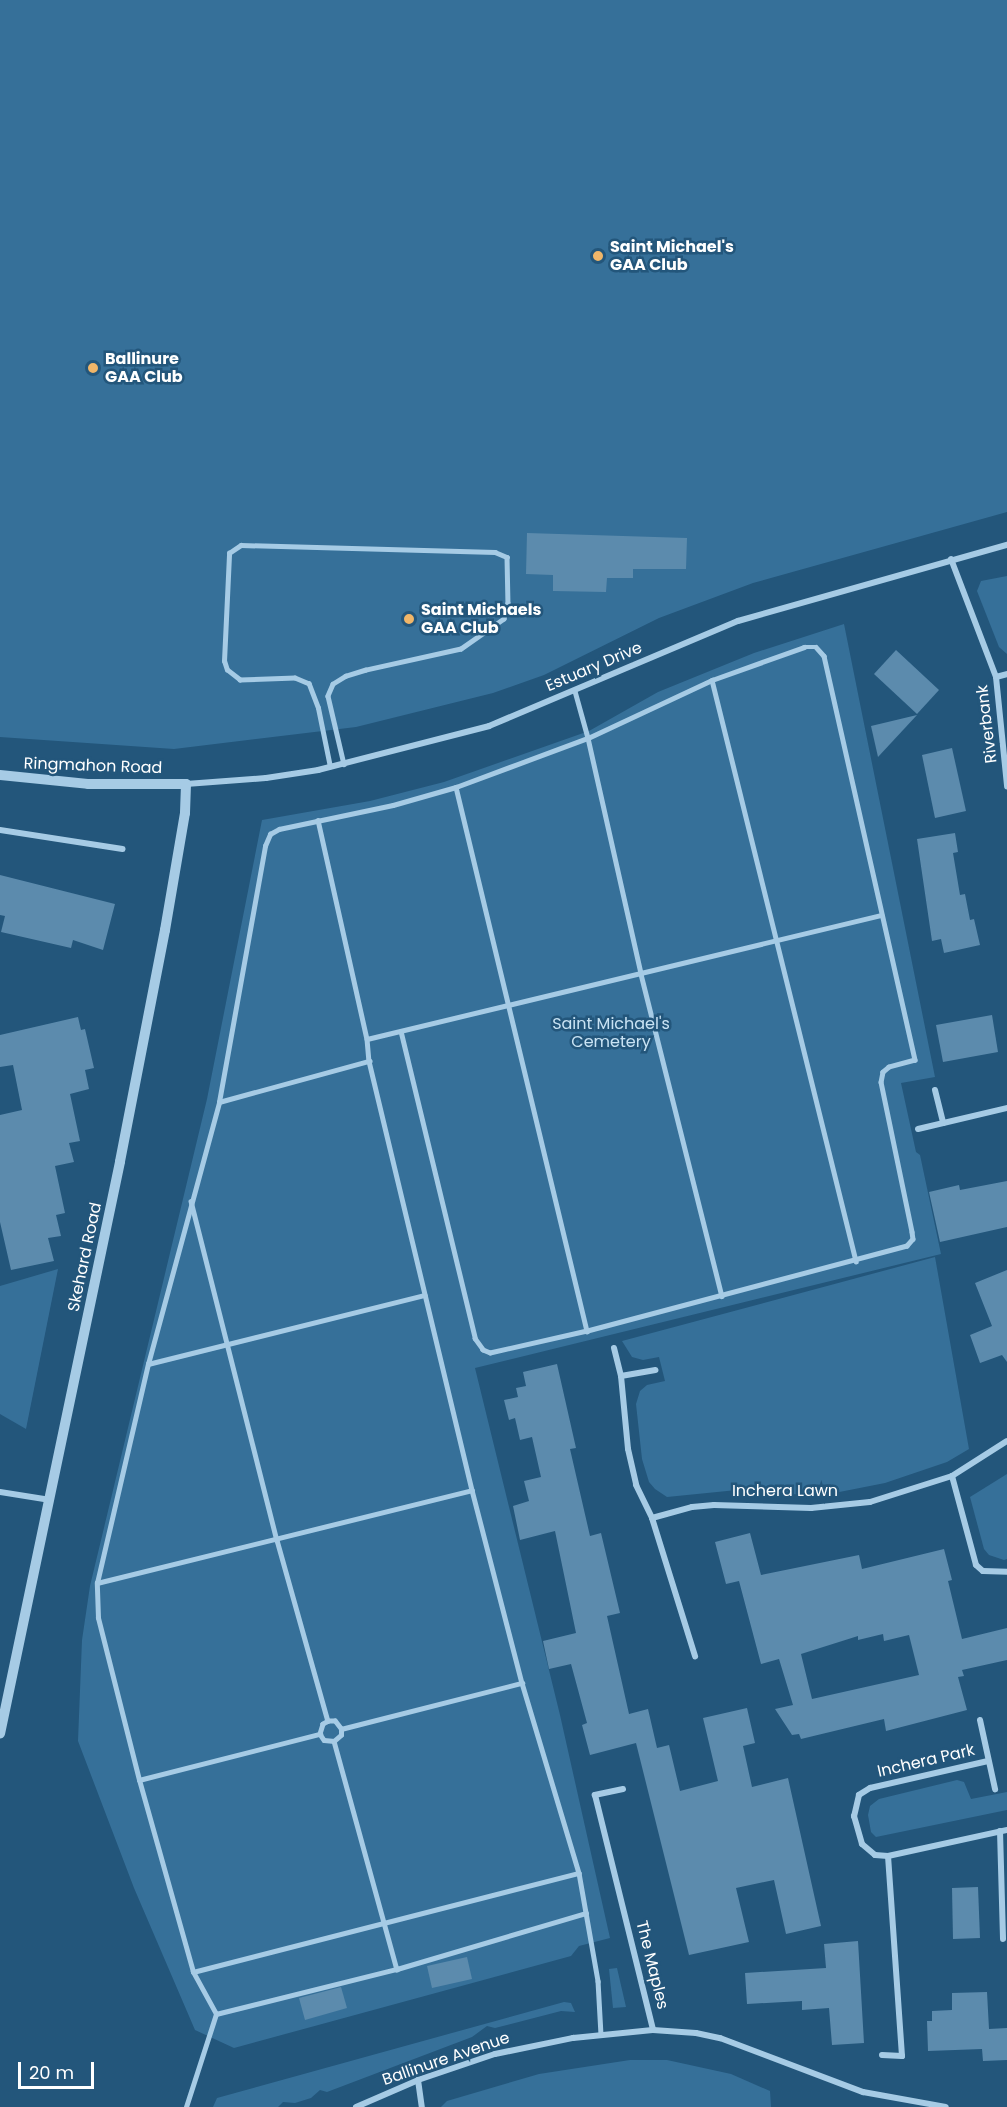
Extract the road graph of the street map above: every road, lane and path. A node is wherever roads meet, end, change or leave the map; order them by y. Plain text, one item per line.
1 (1007, 545) edge
2 (951, 559) junction
3 (1007, 674) edge
4 (996, 677) junction
5 (711, 680) junction
6 (575, 691) junction
7 (588, 738) junction
8 (344, 764) junction
9 (330, 767) junction
10 (0, 776) edge
11 (186, 784) junction
12 (1007, 786) edge
13 (456, 787) junction
14 (318, 820) junction
15 (0, 830) edge
16 (123, 849) dead end
17 (881, 915) junction
18 (776, 941) junction
19 (641, 974) junction
20 (509, 1006) junction
21 (400, 1032) junction
22 (367, 1039) junction
23 (369, 1060) junction
24 (935, 1090) dead end
25 (219, 1102) junction
26 (1007, 1108) edge
27 (943, 1123) junction
28 (918, 1129) dead end
29 (191, 1199) junction
30 (855, 1261) junction
31 (425, 1295) junction
32 (722, 1296) junction
33 (587, 1331) junction
34 (229, 1345) junction
35 (614, 1348) dead end
36 (148, 1364) junction
37 (655, 1371) dead end
38 (621, 1376) junction
39 (1007, 1441) edge
40 (952, 1476) junction
41 (472, 1490) junction
42 (0, 1492) edge
43 (50, 1500) junction
44 (652, 1518) junction
45 (277, 1539) junction
46 (1007, 1572) edge
47 (98, 1583) junction
48 (695, 1656) dead end
49 (522, 1683) junction
50 (980, 1720) dead end
51 (328, 1721) junction
52 (341, 1729) junction
53 (0, 1734) edge
54 (320, 1734) junction
55 (334, 1741) junction
56 (988, 1761) junction
57 (139, 1780) junction
58 (623, 1789) dead end
59 (994, 1789) dead end
60 (1004, 1831) edge
61 (888, 1856) junction
62 (579, 1873) junction
63 (586, 1913) junction
64 (384, 1923) junction
65 (1003, 1939) dead end
66 (397, 1969) junction
67 (193, 1972) junction
68 (216, 2014) junction
69 (653, 2030) junction
70 (602, 2034) junction
71 (882, 2055) dead end
72 (418, 2080) junction
73 (186, 2107) edge
74 (356, 2107) edge
75 (422, 2107) edge
76 (946, 2107) edge

1 - 2 street, Estuary Drive
2 - 4 street, Riverbank
2 - 6 street, Estuary Drive
3 - 4 street
4 - 12 street, Riverbank
5 - 7 lane
5 - 17 lane
5 - 18 lane
6 - 7 lane
6 - 8 street, Estuary Drive
7 - 13 lane
7 - 19 lane
8 - 9 street, Estuary Drive
8 - 9 lane
9 - 11 street, Estuary Drive
10 - 11 street, Ringmahon Road
11 - 43 street, Skehard Road
13 - 14 lane
13 - 20 lane
14 - 22 lane
14 - 25 lane
15 - 16 street
17 - 18 lane
17 - 30 lane
18 - 19 lane
18 - 30 lane
19 - 20 lane
19 - 32 lane
20 - 21 lane
20 - 33 lane
21 - 22 lane
21 - 33 lane
22 - 23 lane
23 - 25 lane
23 - 31 lane
24 - 27 street
25 - 29 lane
26 - 27 street
27 - 28 street
29 - 34 lane
29 - 36 lane
30 - 32 lane
31 - 34 lane
31 - 41 lane
32 - 33 lane
34 - 36 lane
34 - 45 lane
35 - 38 street
36 - 47 lane
37 - 38 street
38 - 44 street
39 - 40 street, Inchera Lawn
40 - 44 street, Inchera Lawn
40 - 46 street
41 - 45 lane
41 - 49 lane
42 - 43 street
43 - 53 street, Skehard Road
44 - 48 street
45 - 47 lane
45 - 51 lane
47 - 57 lane
49 - 52 lane
49 - 62 lane
50 - 56 street
51 - 52 lane
51 - 54 lane
52 - 55 lane
54 - 55 lane
54 - 57 lane
55 - 64 lane
56 - 59 street
56 - 61 street, Inchera Park
57 - 67 lane
58 - 69 street, The Maples
60 - 61 street
60 - 65 street
61 - 71 street
62 - 63 lane
62 - 64 lane
63 - 66 lane
63 - 70 lane
64 - 66 lane
64 - 67 lane
66 - 68 lane
67 - 68 lane
68 - 73 lane
69 - 70 street, Ballinure Avenue
69 - 76 street, The Maples
70 - 72 street, Ballinure Avenue
72 - 74 street, Ballinure Avenue
72 - 75 street

